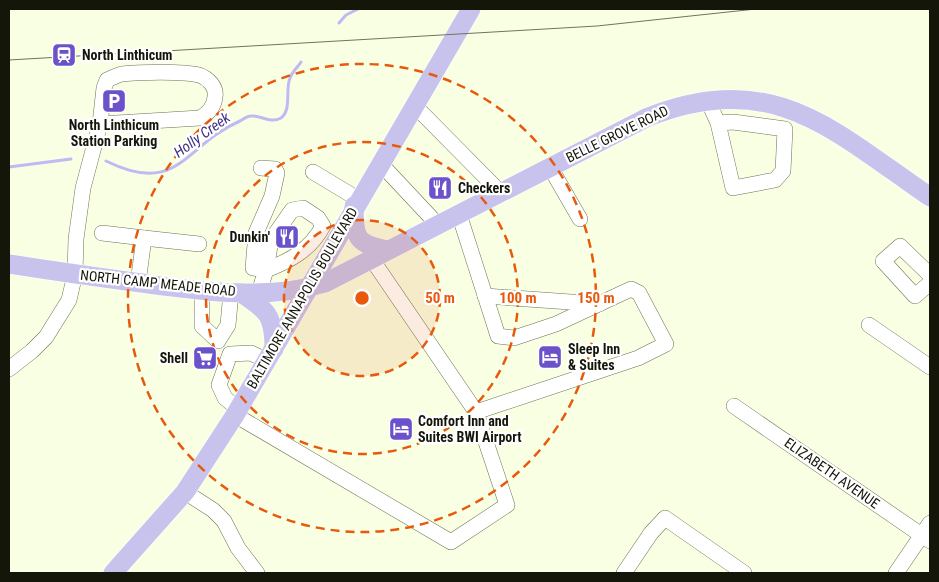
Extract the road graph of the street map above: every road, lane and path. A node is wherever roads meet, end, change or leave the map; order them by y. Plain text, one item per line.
1 (471, 9) edge
2 (708, 101) junction
3 (414, 105) junction
4 (718, 123) junction
5 (100, 124) junction
6 (380, 163) junction
7 (550, 167) junction
8 (261, 168) dead end
9 (313, 172) dead end
10 (928, 192) edge
11 (501, 193) junction
12 (356, 202) junction
13 (459, 214) junction
14 (580, 219) dead end
15 (438, 225) junction
16 (331, 230) junction
17 (102, 233) dead end
18 (144, 238) junction
19 (198, 244) dead end
20 (380, 254) junction
21 (9, 264) edge
22 (266, 270) junction
23 (75, 274) junction
24 (930, 275) edge
25 (138, 282) junction
26 (930, 283) edge
27 (307, 289) junction
28 (202, 290) junction
29 (243, 292) junction
30 (485, 296) junction
31 (602, 304) junction
32 (869, 325) dead end
33 (218, 341) junction
34 (230, 354) junction
35 (270, 355) junction
36 (930, 368) edge
37 (9, 369) edge
38 (734, 406) dead end
39 (237, 412) junction
40 (476, 412) junction
41 (185, 492) junction
42 (927, 533) edge
43 (113, 573) edge
44 (257, 573) edge
45 (624, 573) edge
46 (744, 573) edge
47 (896, 573) edge

1 - 3 main road, BALTIMORE ANNAPOLIS BOULEVARD
2 - 4 street
2 - 7 main road, BELLE GROVE ROAD
2 - 10 main road, BELLE GROVE ROAD
3 - 6 main road, BALTIMORE ANNAPOLIS BOULEVARD
3 - 11 street
4 - 4 street
5 - 5 street
5 - 23 street
6 - 12 main road, BALTIMORE ANNAPOLIS BOULEVARD
6 - 15 street
7 - 11 main road, BELLE GROVE ROAD
7 - 14 street
8 - 22 street
9 - 12 street
11 - 13 main road, BELLE GROVE ROAD
12 - 16 main road, BALTIMORE ANNAPOLIS BOULEVARD
12 - 20 main road
13 - 15 main road, BELLE GROVE ROAD
13 - 30 street
15 - 20 main road, BELLE GROVE ROAD
16 - 22 street
16 - 22 street
16 - 27 main road, BALTIMORE ANNAPOLIS BOULEVARD
17 - 18 street
18 - 19 street
18 - 25 street
20 - 27 main road, BELLE GROVE ROAD
20 - 40 street
21 - 23 main road, NORTH CAMP MEADE ROAD
22 - 29 street
23 - 25 main road, NORTH CAMP MEADE ROAD
23 - 37 street
24 - 26 street
25 - 28 main road, NORTH CAMP MEADE ROAD
27 - 29 main road, NORTH CAMP MEADE ROAD
27 - 35 main road, BALTIMORE ANNAPOLIS BOULEVARD
28 - 29 main road, NORTH CAMP MEADE ROAD
28 - 33 street
29 - 33 street
29 - 35 main road
30 - 31 street
30 - 31 street
31 - 40 street
32 - 36 street
33 - 34 street
34 - 35 street
34 - 39 street
35 - 39 main road, BALTIMORE ANNAPOLIS BOULEVARD
38 - 42 street, ELIZABETH AVENUE
39 - 40 street
39 - 41 main road, BALTIMORE ANNAPOLIS BOULEVARD
41 - 43 main road, BALTIMORE ANNAPOLIS BOULEVARD
41 - 44 street
42 - 47 street
45 - 46 street

